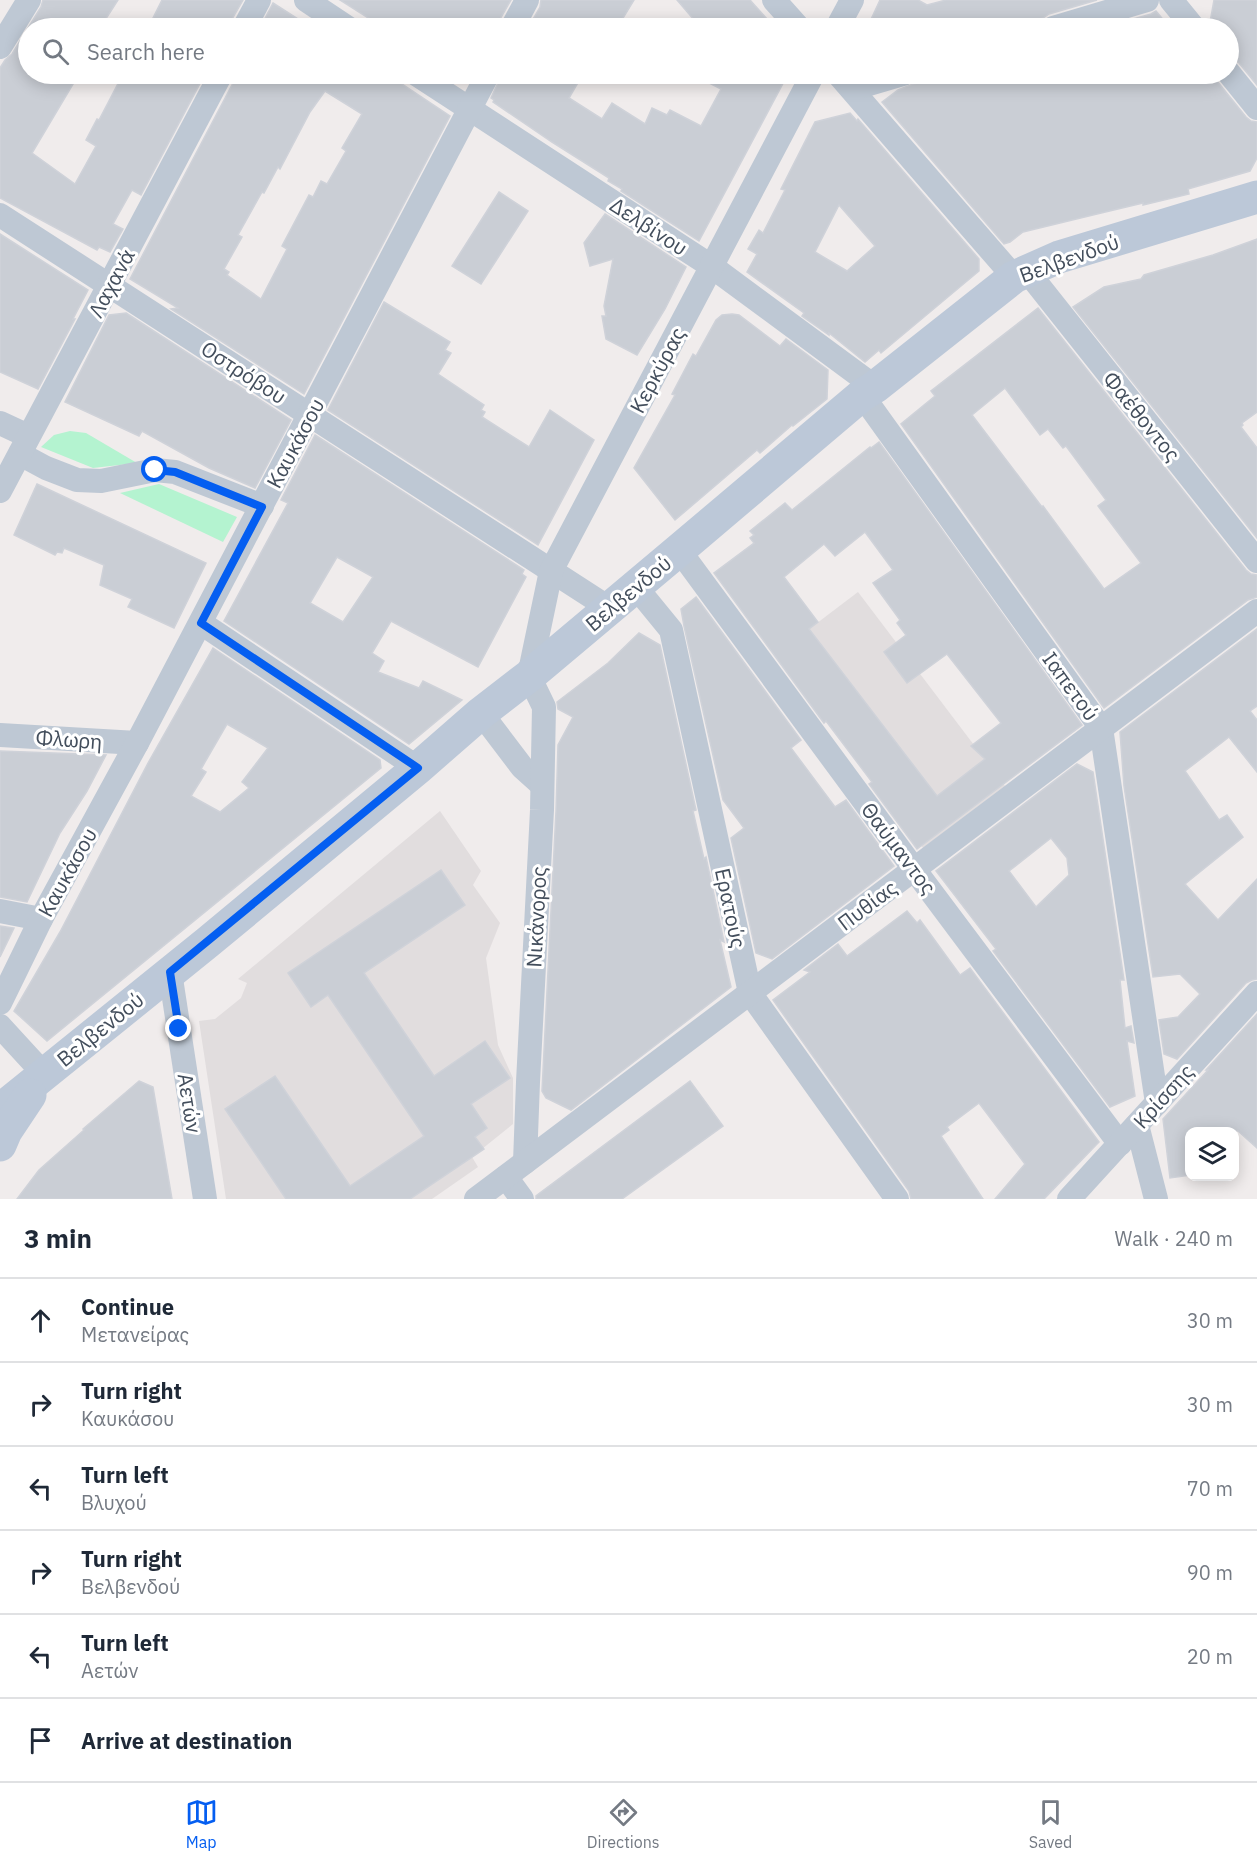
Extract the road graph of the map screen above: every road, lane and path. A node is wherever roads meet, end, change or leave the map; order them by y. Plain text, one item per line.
1 (28, 0) edge
2 (259, 0) edge
3 (306, 0) edge
4 (527, 0) edge
5 (774, 0) edge
6 (852, 0) edge
7 (1147, 0) edge
8 (1171, 0) edge
9 (249, 18) edge
10 (333, 18) edge
11 (517, 18) edge
12 (790, 18) edge
13 (842, 18) edge
14 (1087, 18) edge
15 (1186, 18) edge
16 (0, 47) edge
17 (215, 84) edge
18 (431, 84) edge
19 (483, 84) edge
20 (808, 84) edge
21 (848, 84) edge
22 (1238, 84) edge
23 (1257, 108) edge
24 (470, 110) junction
25 (1257, 197) edge
26 (0, 214) edge
27 (711, 266) junction
28 (1021, 274) junction
29 (110, 285) junction
30 (869, 391) junction
31 (309, 415) junction
32 (0, 423) edge
33 (24, 445) junction
34 (0, 491) edge
35 (262, 507) junction
36 (679, 550) junction
37 (1257, 561) edge
38 (551, 571) junction
39 (635, 586) junction
40 (609, 608) junction
41 (1257, 611) edge
42 (201, 623) junction
43 (529, 676) junction
44 (481, 713) junction
45 (1101, 728) junction
46 (0, 735) edge
47 (137, 743) junction
48 (418, 768) junction
49 (542, 785) junction
50 (914, 869) junction
51 (0, 911) edge
52 (41, 919) junction
53 (170, 972) junction
54 (750, 993) junction
55 (1257, 993) edge
56 (0, 1003) edge
57 (0, 1026) edge
58 (45, 1074) junction
59 (1157, 1103) junction
60 (0, 1110) edge
61 (1137, 1125) junction
62 (1120, 1144) junction
63 (0, 1145) edge
64 (525, 1162) junction
65 (506, 1177) junction
66 (205, 1199) edge
67 (476, 1199) edge
68 (522, 1199) edge
69 (897, 1199) edge
70 (1069, 1199) edge
71 (1156, 1199) edge

1 - 16 street
2 - 9 street
3 - 10 street
4 - 11 street
5 - 12 street
6 - 13 street
7 - 14 street
8 - 15 street
17 - 29 street, Λαχανά
18 - 24 street, Δελβίνου
19 - 24 street, Καυκάσου
20 - 27 street, Κερκύρας
21 - 28 street, Φαέθοντος
22 - 23 street
24 - 27 street, Δελβίνου
24 - 31 street, Καυκάσου
25 - 28 street, Βελβενδού
26 - 29 street, Οστρόβου
27 - 30 street, Δελβίνου
27 - 38 street, Κερκύρας
28 - 30 street, Βελβενδού
28 - 37 street, Φαέθοντος
29 - 31 street, Οστρόβου
29 - 33 street, Λαχανά
30 - 36 street, Βελβενδού
30 - 45 street, Ιαπετού
31 - 35 street, Καυκάσου
31 - 38 street, Οστρόβου
32 - 33 street
33 - 34 street, Λαχανά
33 - 35 street
35 - 42 street, Καυκάσου
36 - 39 street, Βελβενδού
36 - 50 street, Θαύμαντος
38 - 40 street, Οστρόβου
38 - 43 street, Κερκύρας
39 - 40 street, Βελβενδού
39 - 54 street, Ερατούς
40 - 43 street, Βελβενδού
41 - 45 street, Πυθίας
42 - 47 street, Καυκάσου
42 - 48 street
43 - 44 street, Βελβενδού
43 - 49 street, Νικάνορος
44 - 48 street, Βελβενδού
44 - 49 street
45 - 50 street, Πυθίας
45 - 59 street, Ιαπετού
46 - 47 street, Φλωρη
47 - 52 street, Καυκάσου
48 - 53 street, Βελβενδού
49 - 64 street, Νικάνορος
50 - 54 street, Πυθίας
50 - 62 street, Θαύμαντος
51 - 52 street
52 - 56 street, Καυκάσου
53 - 58 street, Βελβενδού
53 - 66 street, Αετών
54 - 64 street, Πυθίας
54 - 69 street, Ερατούς
55 - 59 street, Κρίσσης
57 - 58 street
58 - 60 street
58 - 63 street
59 - 61 street, Κρίσσης
61 - 62 street, Κρίσσης
61 - 71 street
62 - 70 street, Κρίσσης
64 - 65 street, Πυθίας
65 - 67 street, Πυθίας
65 - 68 street

